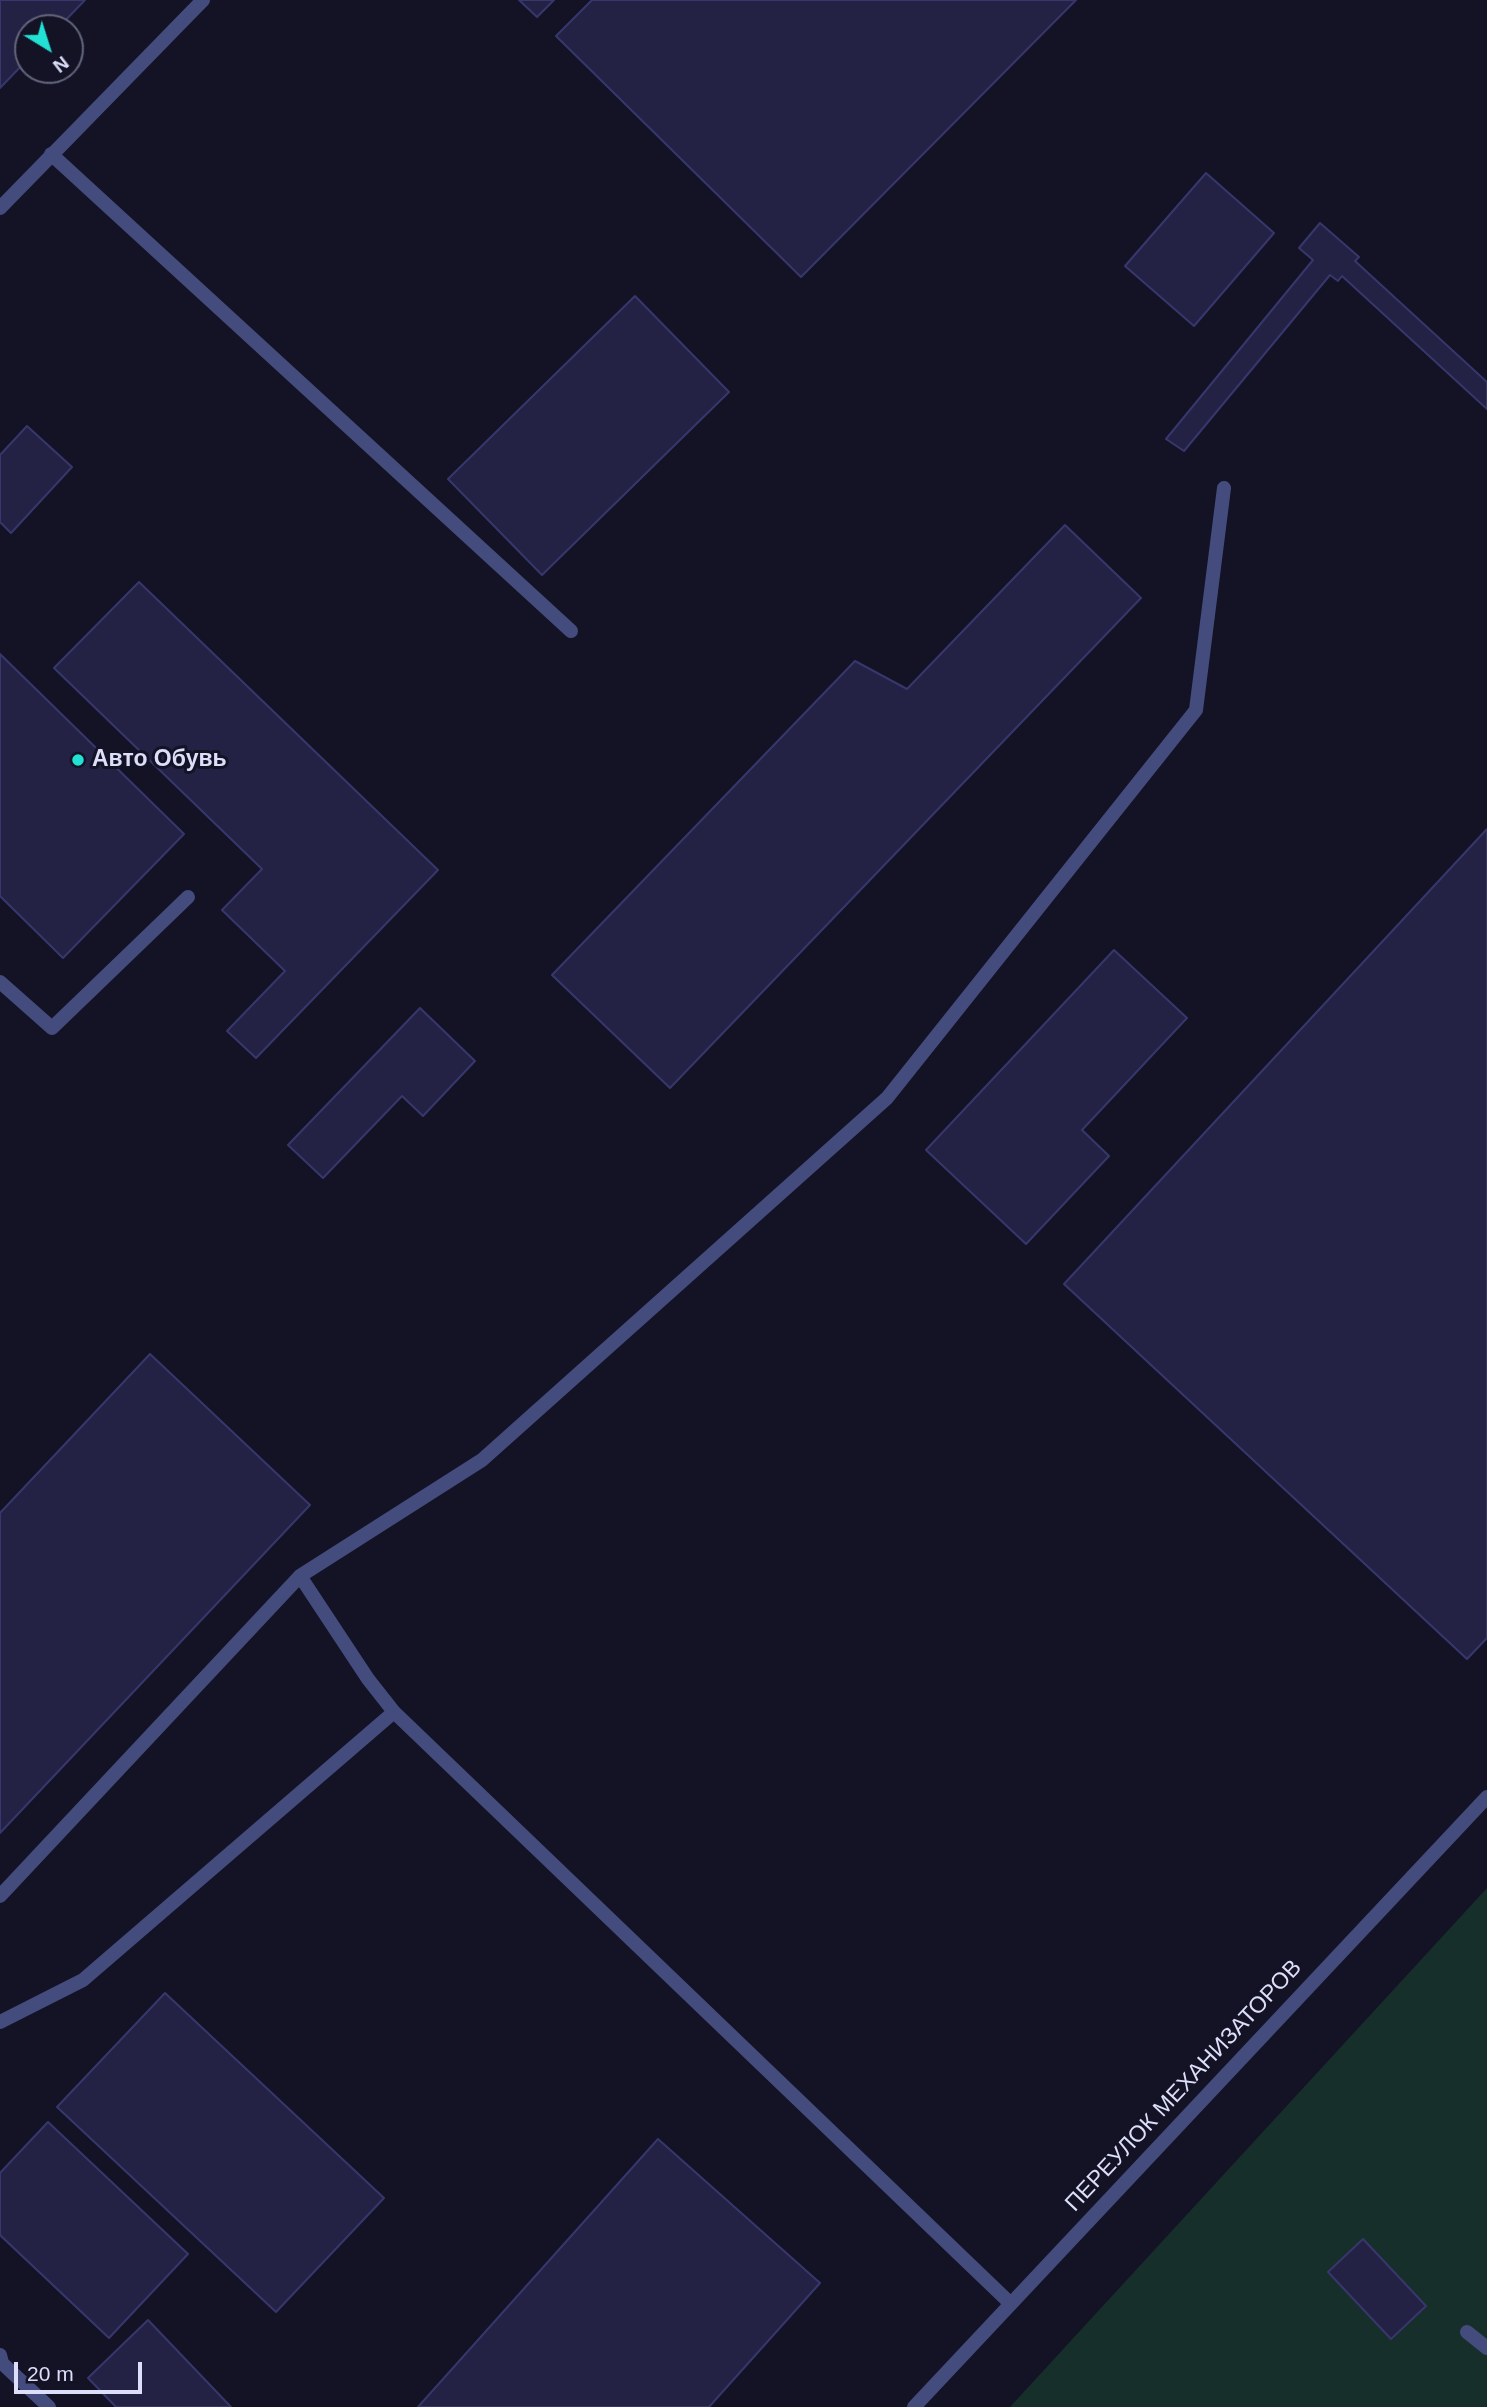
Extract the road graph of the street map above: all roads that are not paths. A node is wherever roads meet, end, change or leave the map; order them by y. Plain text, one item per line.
1 (203, 0) edge
2 (51, 154) junction
3 (0, 208) edge
4 (1224, 488) dead end
5 (571, 631) dead end
6 (188, 897) dead end
7 (0, 982) edge
8 (300, 1576) junction
9 (394, 1712) junction
10 (1487, 1797) edge
11 (0, 1896) edge
12 (0, 2022) edge
13 (1011, 2304) junction
14 (1467, 2332) dead end
15 (1487, 2348) edge
16 (0, 2355) edge
17 (49, 2407) edge
18 (914, 2407) edge

1 - 2 street
2 - 3 street
2 - 5 street
4 - 8 street
6 - 7 street
8 - 9 street
8 - 11 street
9 - 12 street
9 - 13 street
10 - 13 street, ПЕРЕУЛОК МЕХАНИЗАТОРОВ
13 - 18 street, ПЕРЕУЛОК МЕХАНИЗАТОРОВ
14 - 15 street
16 - 17 street

